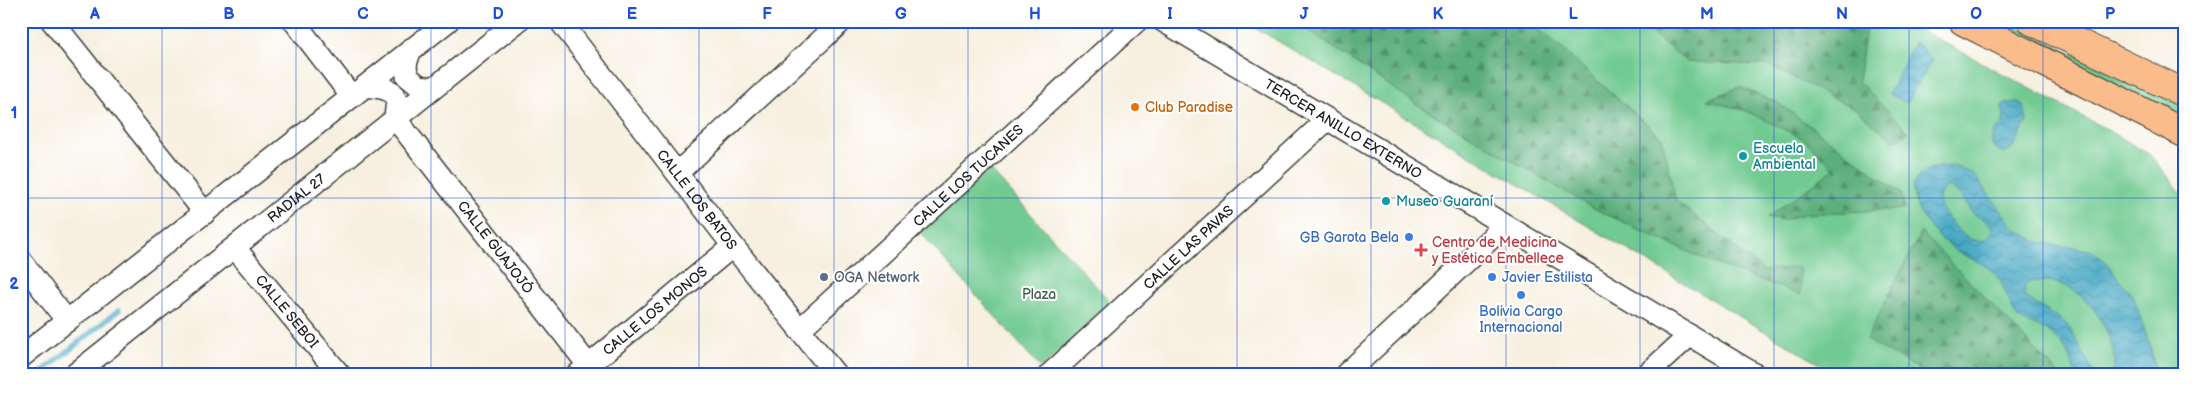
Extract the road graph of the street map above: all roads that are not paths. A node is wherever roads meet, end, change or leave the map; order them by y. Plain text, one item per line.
1 (52, 21) edge
2 (294, 21) edge
3 (448, 21) edge
4 (518, 21) edge
5 (560, 21) edge
6 (842, 21) edge
7 (1137, 21) edge
8 (1163, 21) edge
9 (1963, 21) edge
10 (2034, 22) edge
11 (411, 49) junction
12 (433, 88) junction
13 (359, 92) junction
14 (2184, 93) edge
15 (395, 118) junction
16 (1327, 120) junction
17 (2184, 133) edge
18 (677, 173) junction
19 (205, 213) junction
20 (1504, 226) junction
21 (733, 246) junction
22 (235, 248) junction
23 (21, 260) edge
24 (67, 321) junction
25 (799, 330) junction
26 (1689, 336) junction
27 (21, 357) edge
28 (83, 372) edge
29 (587, 372) edge
30 (340, 375) edge
31 (836, 375) edge
32 (1049, 375) edge
33 (1345, 375) edge
34 (1646, 375) edge
35 (1756, 375) edge

1 - 19 street
2 - 13 street
3 - 11 street
4 - 12 street, RADIAL 27
5 - 18 street, CALLE LOS BATOS
6 - 18 street
7 - 25 street, CALLE LOS TUCANES
8 - 16 street, TERCER ANILLO EXTERNO
9 - 17 main road
10 - 14 main road
11 - 12 street
11 - 13 street
12 - 15 street, RADIAL 27
13 - 15 street
13 - 19 street
15 - 22 street, RADIAL 27
15 - 29 street, CALLE GUAJOJÓ
16 - 20 street, TERCER ANILLO EXTERNO
16 - 32 street, CALLE LAS PAVAS
18 - 21 street, CALLE LOS BATOS
19 - 24 street
20 - 26 street, TERCER ANILLO EXTERNO
20 - 33 street
21 - 25 street, CALLE LOS BATOS
21 - 29 street, CALLE LOS MONOS
22 - 28 street, RADIAL 27
22 - 30 street, CALLE SEBOI
23 - 24 street
24 - 27 street
25 - 31 street, CALLE LOS BATOS
26 - 34 street
26 - 35 street, TERCER ANILLO EXTERNO

